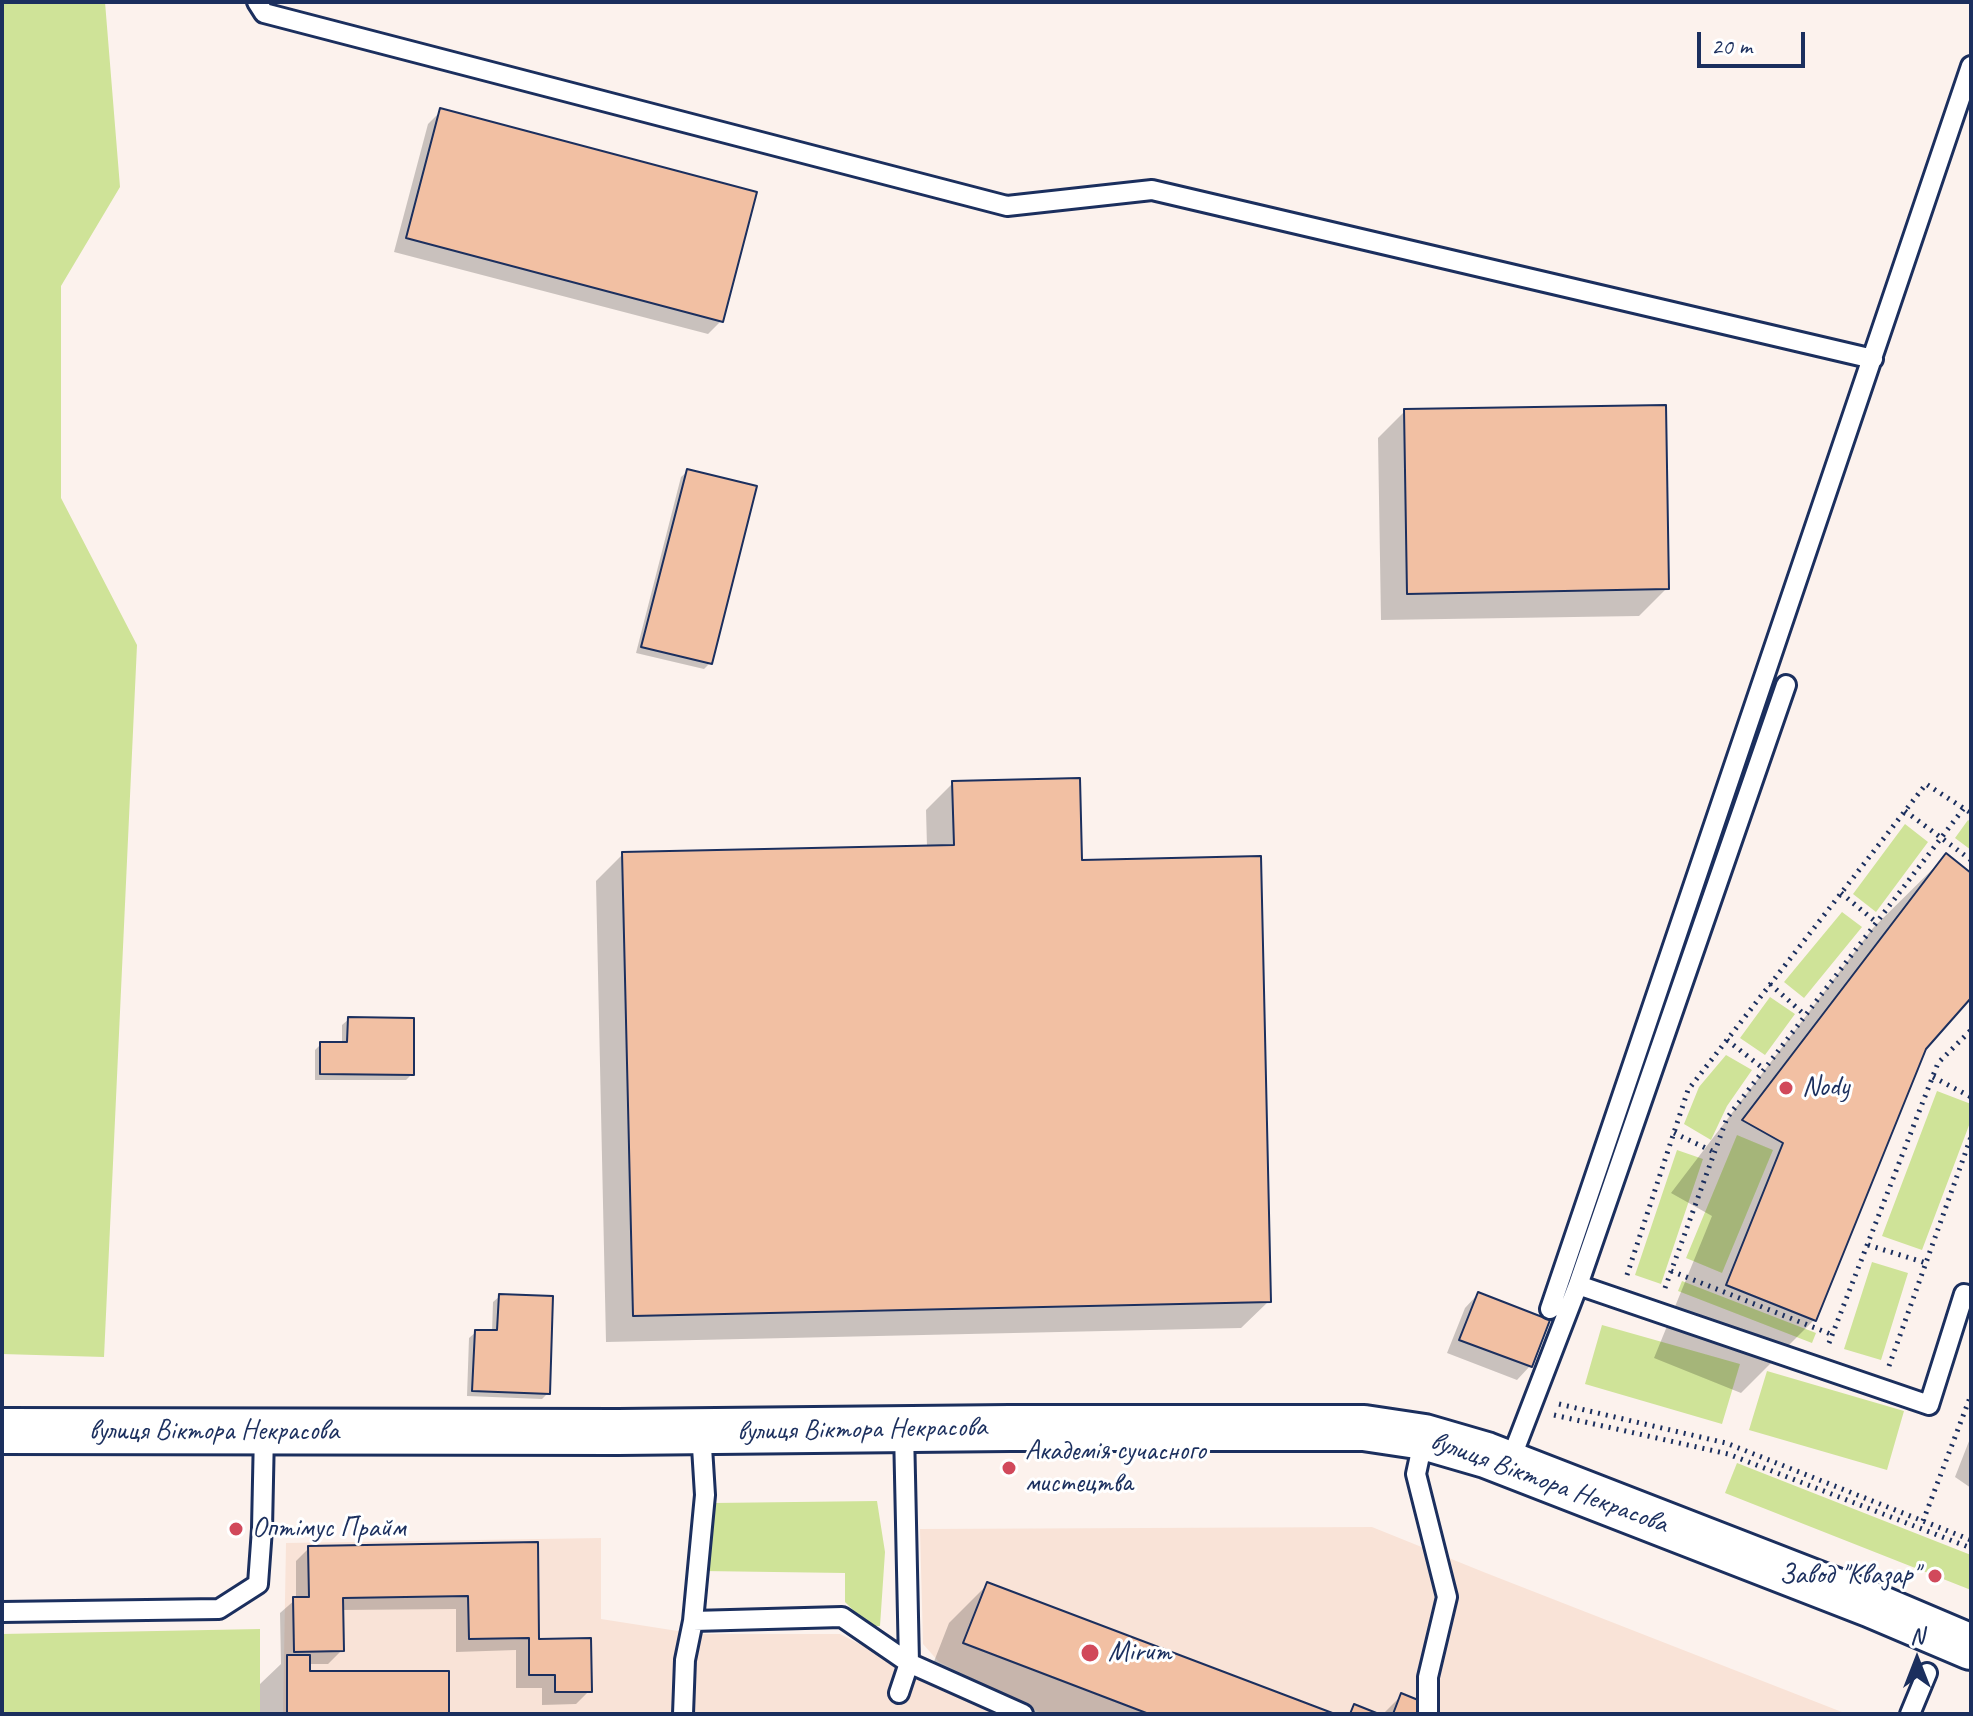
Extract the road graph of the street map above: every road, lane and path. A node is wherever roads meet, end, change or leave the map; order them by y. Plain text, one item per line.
1 (257, 2) edge
2 (1971, 66) edge
3 (1873, 359) junction
4 (1786, 685) dead end
5 (1964, 808) junction
6 (1905, 811) junction
7 (1971, 813) edge
8 (1942, 838) junction
9 (1971, 860) edge
10 (1841, 893) junction
11 (1876, 922) junction
12 (1770, 984) junction
13 (1805, 1015) junction
14 (1971, 1030) edge
15 (1727, 1040) junction
16 (1764, 1069) junction
17 (1933, 1077) junction
18 (1971, 1097) edge
19 (1674, 1133) junction
20 (1971, 1137) edge
21 (1714, 1152) junction
22 (1868, 1245) junction
23 (1926, 1263) junction
24 (1671, 1271) junction
25 (1578, 1285) junction
26 (1597, 1291) junction
27 (1664, 1293) dead end
28 (1971, 1296) edge
29 (1550, 1309) dead end
30 (1833, 1335) junction
31 (1824, 1355) dead end
32 (1886, 1373) dead end
33 (1568, 1392) dead end
34 (1971, 1395) edge
35 (1530, 1409) junction
36 (904, 1430) junction
37 (2, 1431) edge
38 (701, 1431) junction
39 (264, 1432) junction
40 (1424, 1437) junction
41 (1509, 1464) junction
42 (1923, 1521) junction
43 (1971, 1540) edge
44 (1971, 1548) edge
45 (2, 1612) edge
46 (693, 1621) junction
47 (1971, 1647) edge
48 (909, 1663) junction
49 (1927, 1673) dead end
50 (899, 1693) dead end
51 (683, 1714) edge
52 (1023, 1714) edge
53 (1428, 1714) edge
54 (1910, 1714) edge

1 - 3 lane
2 - 3 lane
3 - 29 lane
4 - 25 lane
5 - 6 path
5 - 7 path
5 - 8 path
6 - 8 path
6 - 10 path
8 - 9 path
8 - 11 path
10 - 11 path
10 - 12 path
11 - 13 path
12 - 13 path
12 - 15 path
13 - 16 path
14 - 17 path
15 - 16 path
15 - 19 path
16 - 21 path
17 - 18 path
17 - 22 path
19 - 21 path
19 - 26 path
20 - 23 path
21 - 24 path
22 - 23 path
22 - 30 path
23 - 32 path
24 - 27 path
24 - 30 path
25 - 26 lane
25 - 35 lane
26 - 28 lane
30 - 31 path
33 - 42 path
34 - 42 path
35 - 41 lane
35 - 44 path
36 - 38 main road, вулиця Віктора Некрасова
36 - 40 main road, вулиця Віктора Некрасова
36 - 48 lane
37 - 39 main road, вулиця Віктора Некрасова
38 - 39 main road, вулиця Віктора Некрасова
38 - 46 lane
39 - 45 lane
40 - 41 main road, вулиця Віктора Некрасова
40 - 53 lane
41 - 47 main road, вулиця Віктора Некрасова
42 - 43 path
46 - 48 lane
46 - 51 lane
48 - 50 lane
48 - 52 lane
49 - 54 lane

